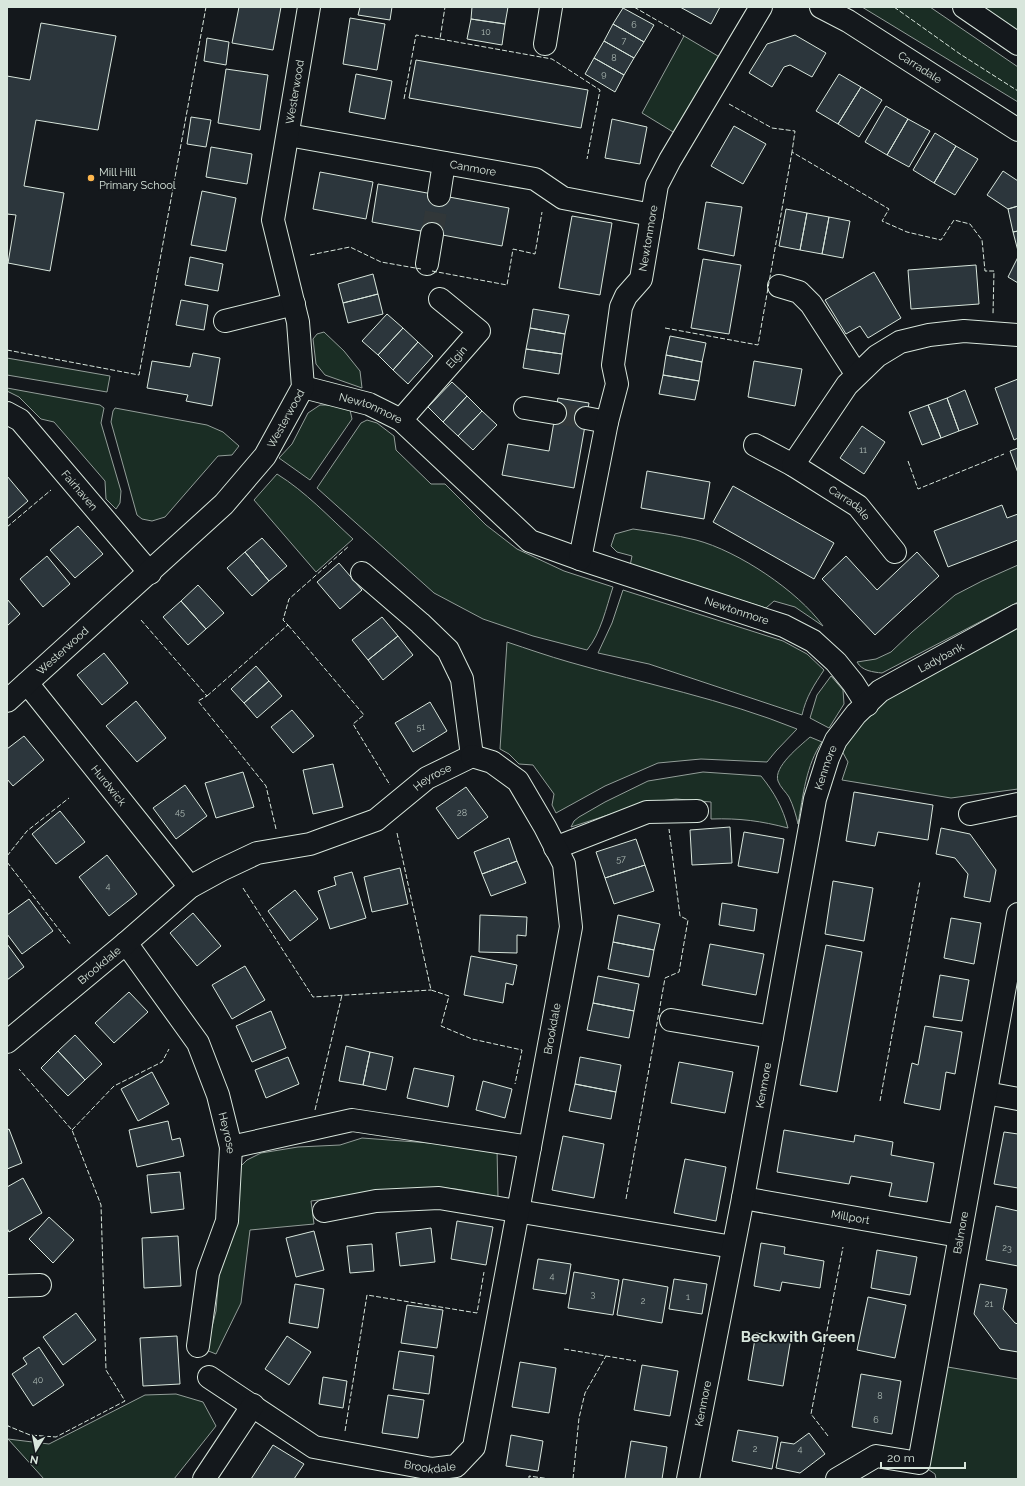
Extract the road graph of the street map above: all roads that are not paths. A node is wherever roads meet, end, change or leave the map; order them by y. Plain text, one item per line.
1 (309, 7) edge
2 (551, 7) edge
3 (761, 7) edge
4 (821, 7) edge
5 (964, 7) edge
6 (545, 44) dead end
7 (1018, 44) edge
8 (1018, 130) edge
9 (288, 135) junction
10 (444, 163) junction
11 (439, 195) tunnel mouth
12 (652, 215) junction
13 (432, 234) tunnel mouth
14 (427, 264) dead end
15 (779, 286) dead end
16 (440, 300) dead end
17 (294, 304) junction
18 (225, 321) dead end
19 (1018, 335) edge
20 (857, 375) junction
21 (303, 387) junction
22 (525, 408) dead end
23 (7, 413) edge
24 (555, 413) tunnel mouth
25 (586, 418) tunnel mouth
26 (401, 420) junction
27 (607, 422) junction
28 (755, 445) dead end
29 (793, 465) junction
30 (895, 552) dead end
31 (580, 559) junction
32 (150, 573) junction
33 (362, 573) dead end
34 (1018, 616) edge
35 (27, 683) junction
36 (7, 701) edge
37 (866, 705) junction
38 (472, 756) junction
39 (1018, 804) edge
40 (697, 811) dead end
41 (970, 814) dead end
42 (555, 848) junction
43 (190, 887) junction
44 (1018, 914) edge
45 (126, 943) junction
46 (671, 1020) dead end
47 (772, 1037) junction
48 (7, 1042) edge
49 (986, 1093) junction
50 (1018, 1099) edge
51 (530, 1146) junction
52 (231, 1147) junction
53 (743, 1198) junction
54 (324, 1211) dead end
55 (518, 1211) junction
56 (959, 1236) junction
57 (733, 1247) junction
58 (40, 1285) dead end
59 (7, 1286) edge
60 (198, 1346) dead end
61 (209, 1376) dead end
62 (253, 1406) junction
63 (204, 1479) edge
64 (688, 1479) edge
65 (837, 1479) edge

1 - 9 street, Westerwood
2 - 6 street
3 - 12 street, Newtonmore
4 - 8 street, Carradale
5 - 7 street
9 - 10 street, Canmore
9 - 17 street, Westerwood
10 - 11 street
10 - 12 street, Canmore
12 - 27 street, Newtonmore
13 - 14 street
15 - 20 street
16 - 26 street, Elgin
17 - 18 street
17 - 21 street, Westerwood
19 - 20 street
20 - 29 street
21 - 26 street, Newtonmore
21 - 32 street, Westerwood
22 - 24 street
23 - 32 street, Fairhaven
25 - 27 street
26 - 31 street, Newtonmore
27 - 31 street, Newtonmore
28 - 29 street, Carradale
29 - 30 street, Carradale
31 - 37 street, Newtonmore
32 - 35 street, Westerwood
33 - 38 street
34 - 37 street, Ladybank
35 - 36 street, Westerwood
35 - 43 street, Hurdwick
37 - 47 street, Kenmore
38 - 42 street, Brookdale
38 - 43 street, Heyrose
39 - 41 street
40 - 42 street
42 - 51 street, Brookdale
43 - 45 street, Brookdale
44 - 49 street, Balmore
45 - 48 street, Brookdale
45 - 52 street, Heyrose
46 - 47 street
47 - 53 street, Kenmore
49 - 50 street
49 - 56 street, Balmore
51 - 52 street
51 - 55 street, Brookdale
52 - 60 street, Heyrose
53 - 56 street, Millport
53 - 57 street, Kenmore
54 - 55 street
55 - 57 street
55 - 62 street, Brookdale
56 - 65 street, Balmore
57 - 64 street, Kenmore
58 - 59 street
61 - 62 street, Brookdale
62 - 63 street

